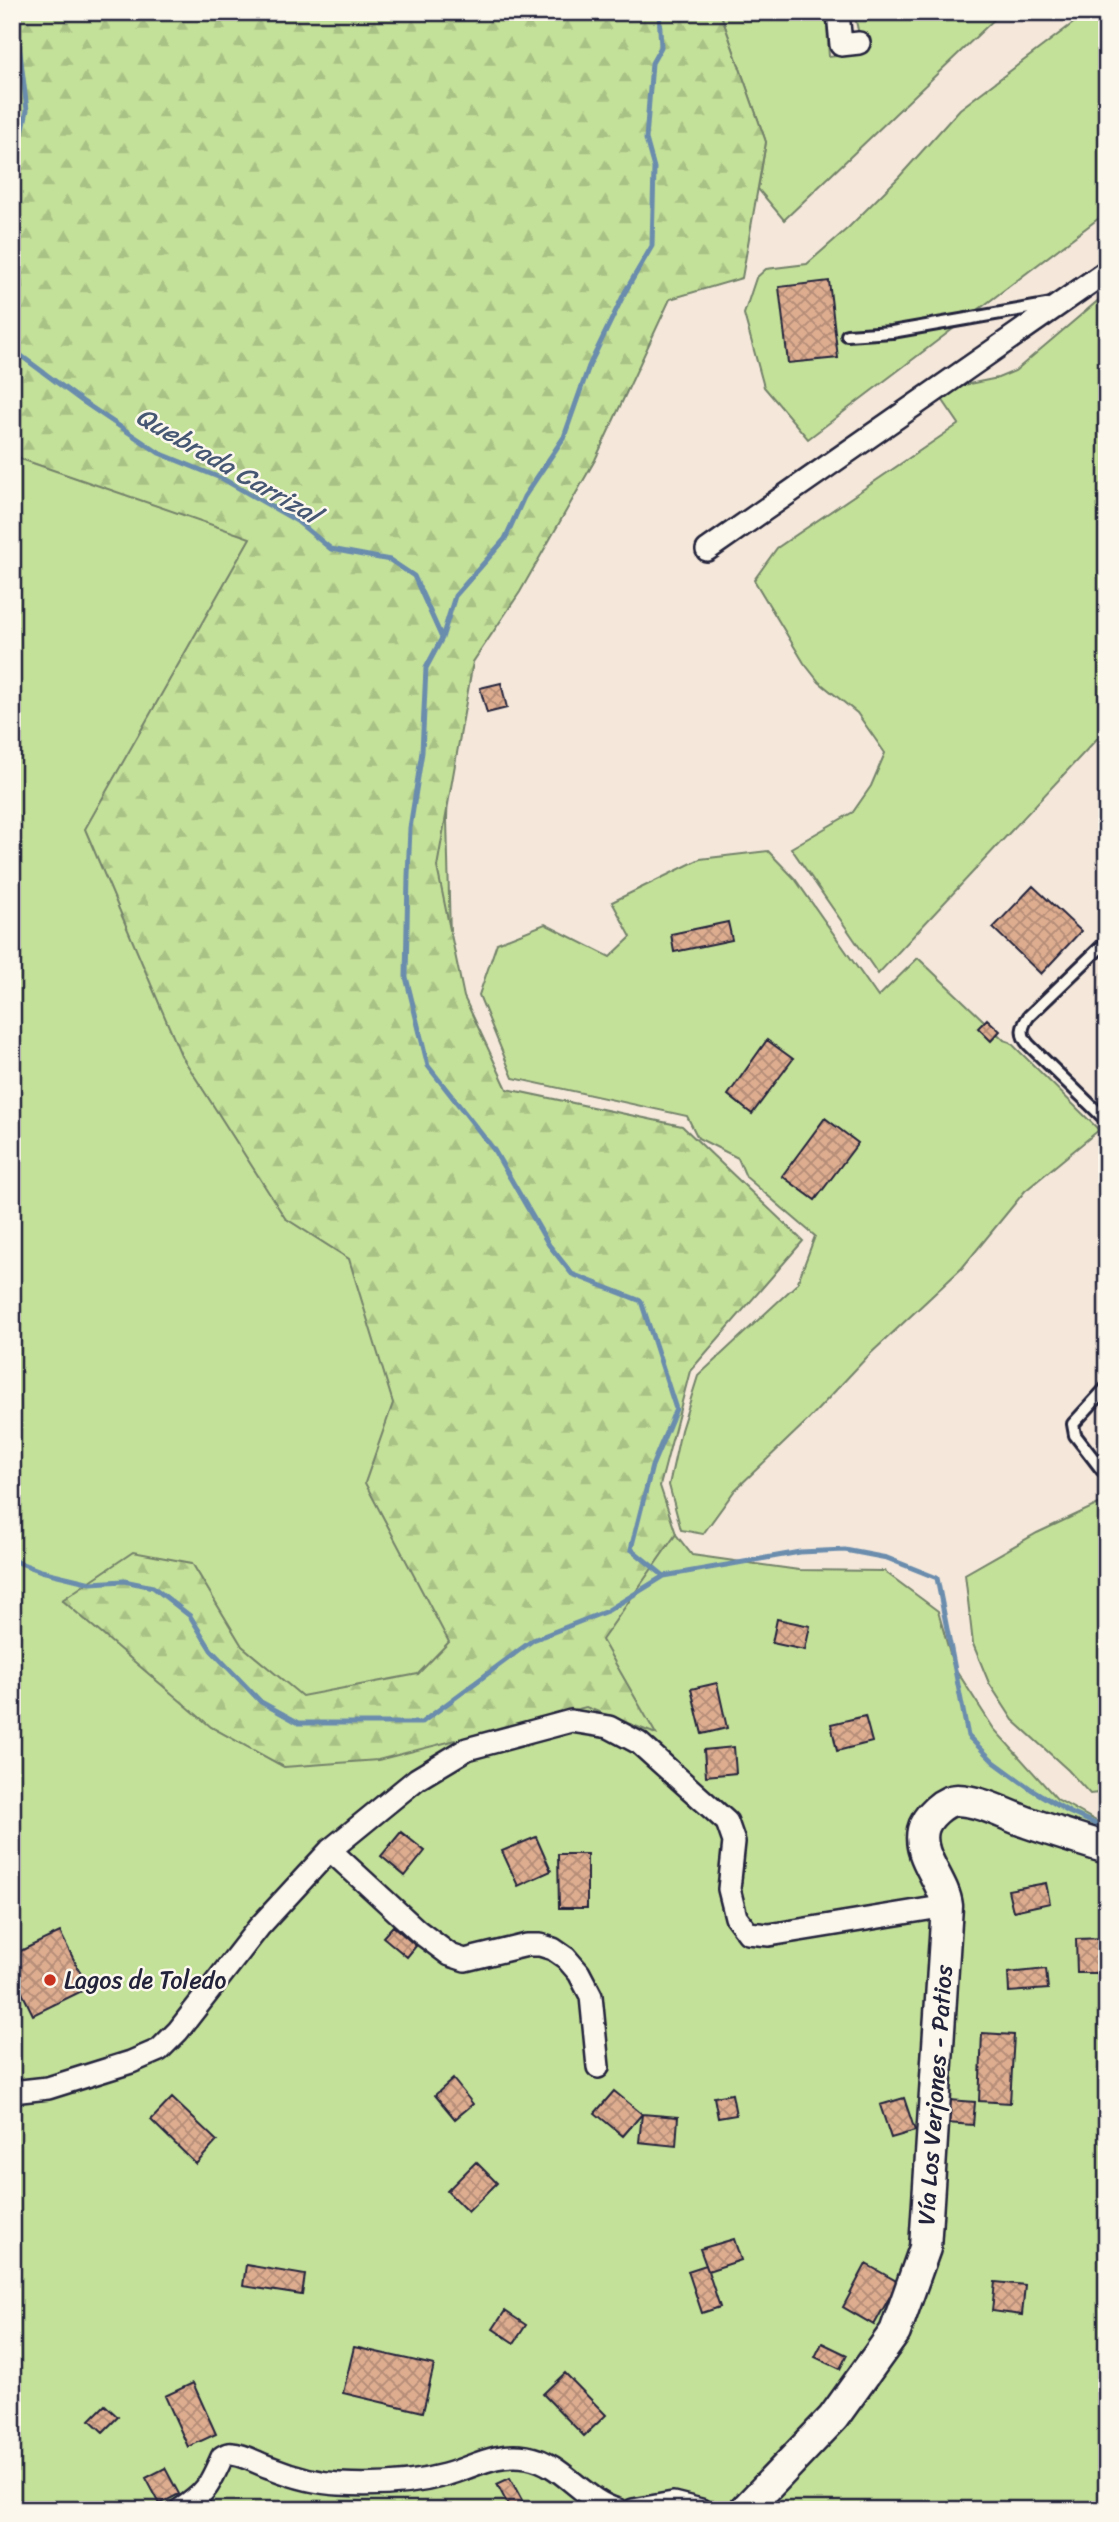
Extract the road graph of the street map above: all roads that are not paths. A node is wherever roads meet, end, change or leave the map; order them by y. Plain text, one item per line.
1 (838, 12) edge
2 (859, 43) dead end
3 (1107, 271) edge
4 (1065, 301) junction
5 (847, 335) dead end
6 (706, 550) dead end
7 (1107, 941) edge
8 (1107, 1121) edge
9 (1107, 1387) edge
10 (1102, 1470) dead end
11 (1107, 1848) edge
12 (330, 1850) junction
13 (947, 1906) junction
14 (598, 2067) dead end
15 (16, 2096) edge
16 (180, 2510) edge
17 (618, 2510) edge
18 (634, 2510) edge
19 (701, 2510) edge
20 (744, 2510) edge

1 - 2 street
3 - 4 street
4 - 5 lane
4 - 6 street
7 - 8 lane
9 - 10 lane
11 - 13 street, Vía Los Verjones - Patios
12 - 13 street
12 - 14 street
12 - 15 street
13 - 20 street, Vía Los Verjones - Patios
16 - 17 street
18 - 19 street

